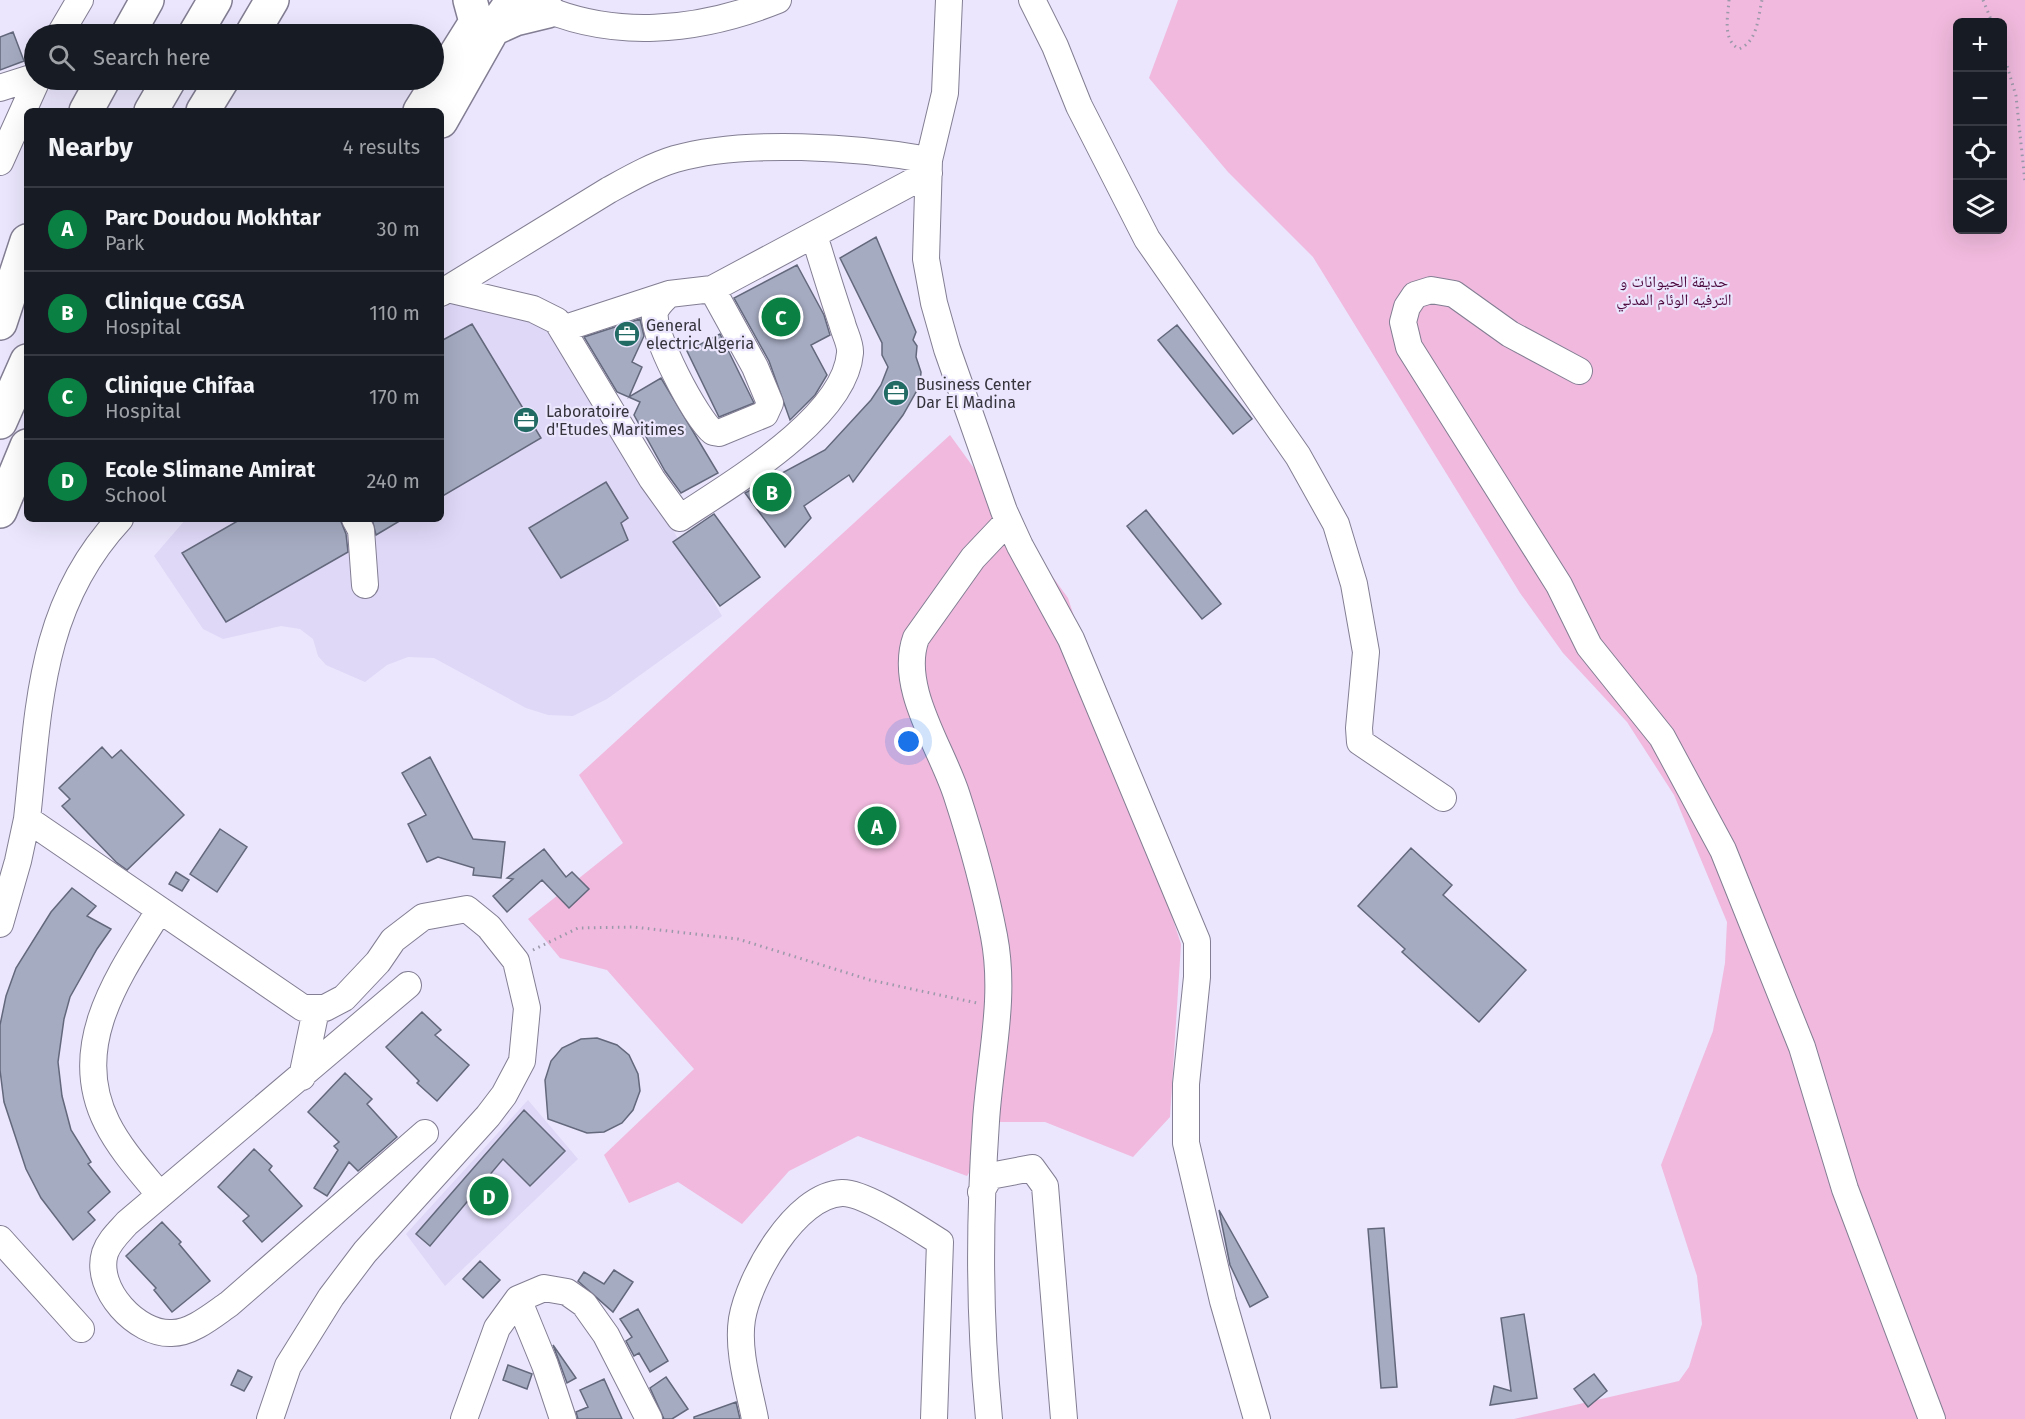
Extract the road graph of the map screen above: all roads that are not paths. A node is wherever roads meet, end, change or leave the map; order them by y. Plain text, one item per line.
1 (62, 0) edge
2 (80, 0) edge
3 (147, 0) edge
4 (215, 0) edge
5 (272, 0) edge
6 (513, 0) edge
7 (778, 0) edge
8 (950, 0) edge
9 (1032, 0) edge
10 (1049, 0) edge
11 (537, 5) edge
12 (483, 13) edge
13 (56, 24) edge
14 (66, 24) edge
15 (134, 24) edge
16 (201, 24) edge
17 (258, 24) edge
18 (1055, 46) junction
19 (444, 74) edge
20 (24, 81) edge
21 (0, 88) edge
22 (31, 90) edge
23 (98, 90) edge
24 (163, 90) edge
25 (216, 90) edge
26 (233, 90) edge
27 (434, 90) edge
28 (88, 108) edge
29 (153, 108) edge
30 (205, 108) edge
31 (227, 108) edge
32 (422, 108) edge
33 (444, 113) edge
34 (0, 162) edge
35 (929, 167) junction
36 (814, 235) junction
37 (24, 250) edge
38 (712, 289) junction
39 (444, 291) edge
40 (669, 294) junction
41 (0, 323) edge
42 (562, 329) junction
43 (24, 368) edge
44 (1579, 370) dead end
45 (0, 423) edge
46 (24, 453) edge
47 (24, 487) edge
48 (0, 512) edge
49 (1008, 521) junction
50 (0, 522) edge
51 (118, 522) edge
52 (357, 522) edge
53 (365, 585) dead end
54 (1443, 798) dead end
55 (27, 819) junction
56 (159, 911) junction
57 (0, 924) edge
58 (408, 985) dead end
59 (316, 1010) junction
60 (302, 1077) junction
61 (425, 1134) dead end
62 (981, 1192) junction
63 (159, 1194) junction
64 (0, 1239) edge
65 (518, 1299) junction
66 (81, 1329) dead end
67 (270, 1419) edge
68 (464, 1419) edge
69 (563, 1419) edge
70 (649, 1419) edge
71 (755, 1419) edge
72 (934, 1419) edge
73 (989, 1419) edge
74 (1064, 1419) edge
75 (1257, 1419) edge
76 (1932, 1419) edge

1 - 13 street
2 - 14 street
3 - 15 highway
4 - 16 highway
5 - 17 highway
6 - 12 highway
7 - 11 street
8 - 35 street
9 - 18 street
10 - 18 street
11 - 12 highway
12 - 19 highway
12 - 33 highway
18 - 54 street
20 - 21 street
22 - 34 street
23 - 28 highway
24 - 29 highway
25 - 30 highway
26 - 31 highway
27 - 32 highway
35 - 36 street
35 - 39 street
35 - 49 street
36 - 38 street
36 - 42 street
37 - 41 highway
38 - 40 street
38 - 40 street
39 - 42 street
40 - 42 street
43 - 45 highway
44 - 76 street
46 - 48 highway
47 - 50 highway
49 - 62 street
49 - 75 street
51 - 55 street
52 - 53 street
55 - 56 street
55 - 57 street
56 - 59 street
56 - 63 street
58 - 60 street
59 - 60 street
59 - 67 street
60 - 63 street
61 - 63 street
62 - 73 street
62 - 74 street
64 - 66 street
65 - 68 street
65 - 69 street
65 - 70 street
71 - 72 street

